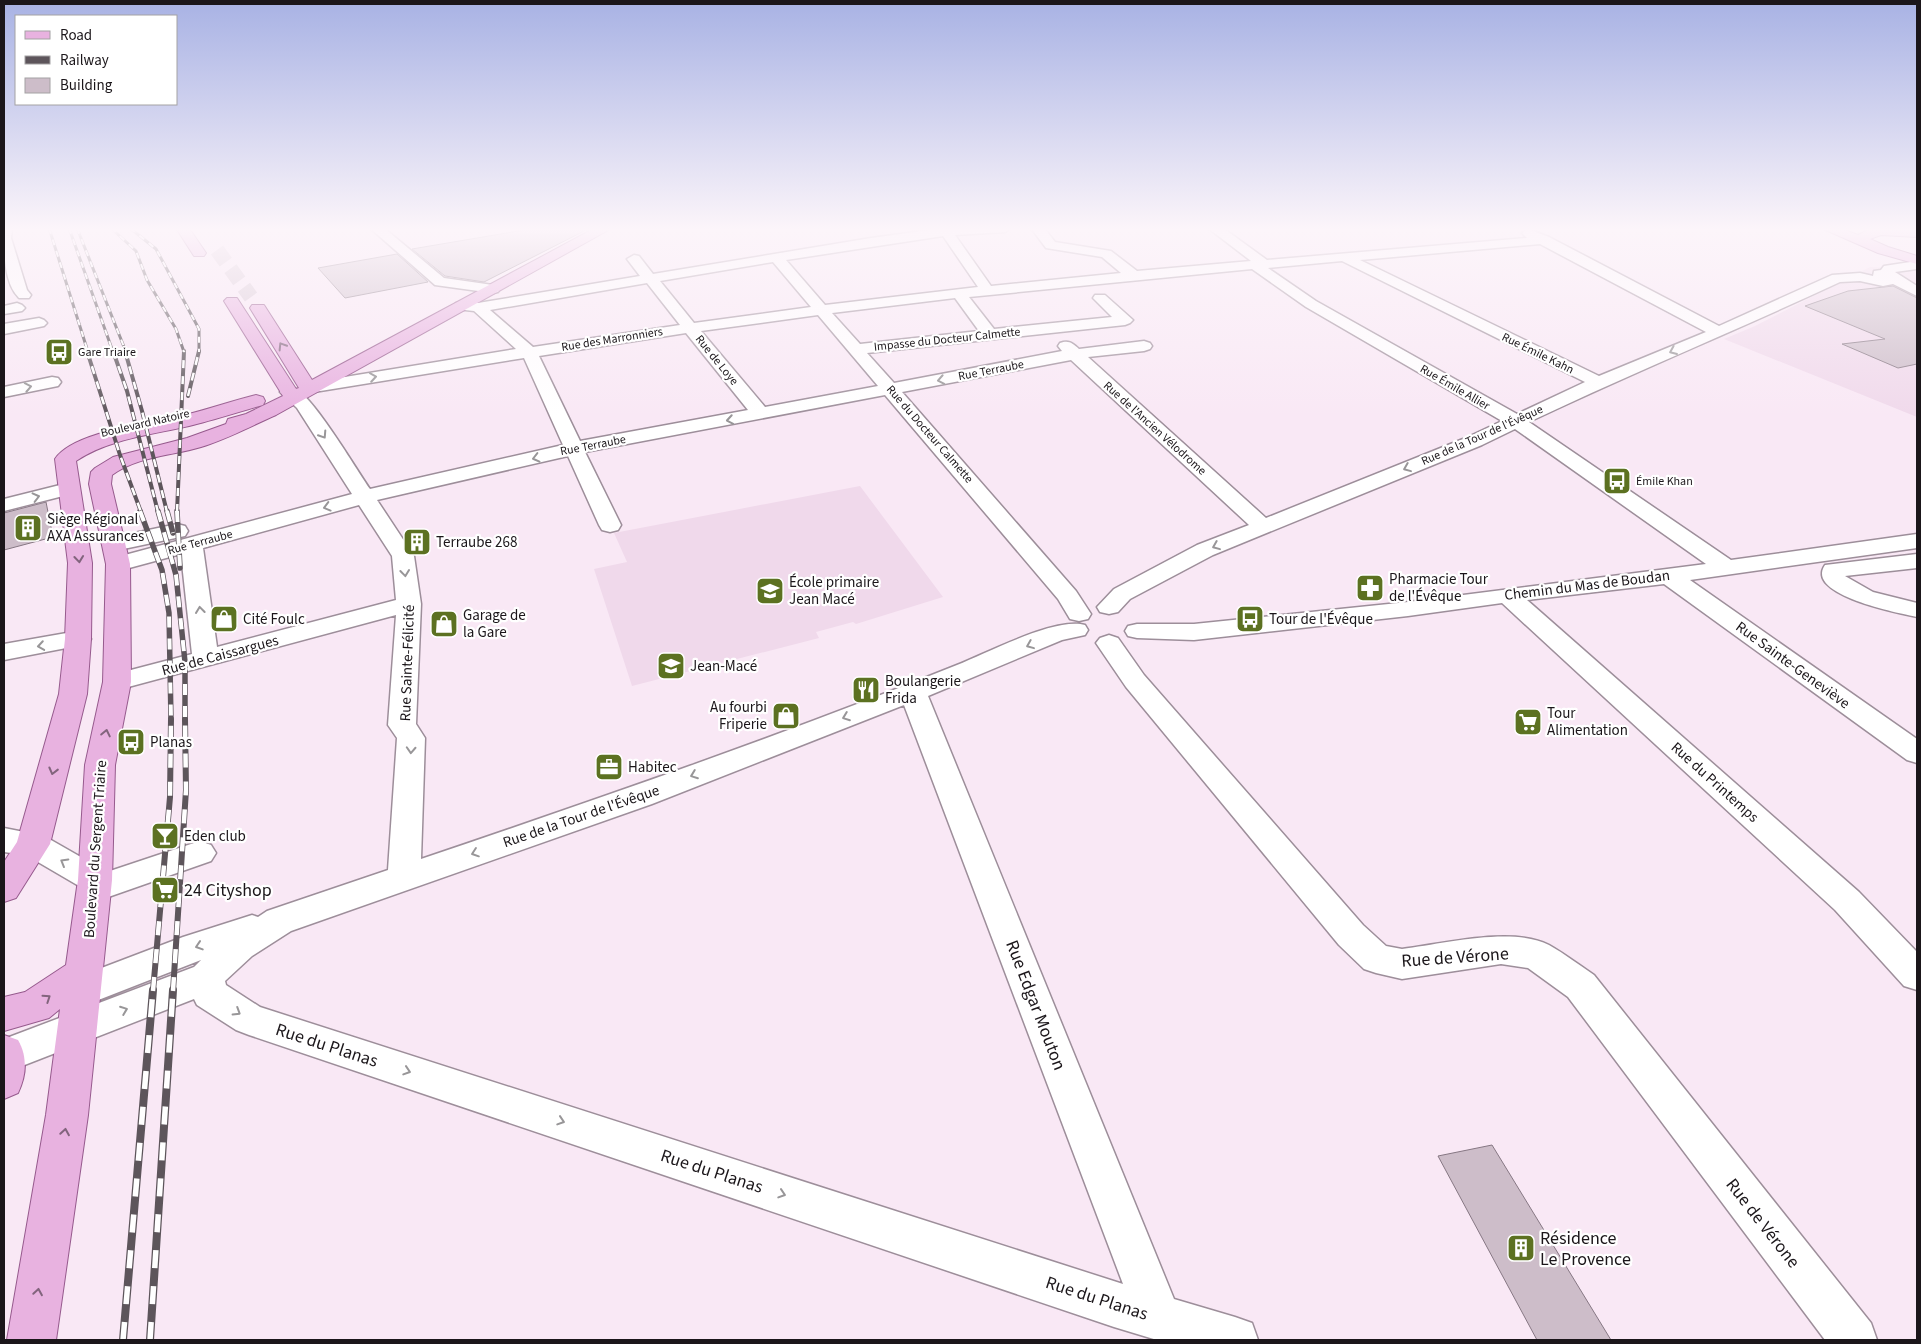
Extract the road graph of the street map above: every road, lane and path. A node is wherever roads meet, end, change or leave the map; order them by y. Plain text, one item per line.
1 (20, 291) edge
2 (491, 291) edge
3 (568, 291) edge
4 (660, 291) edge
5 (805, 291) edge
6 (988, 291) edge
7 (1294, 291) edge
8 (1411, 291) edge
9 (1640, 291) edge
10 (1809, 291) edge
11 (958, 294) junction
12 (251, 297) tunnel mouth
13 (4, 298) edge
14 (1100, 298) dead end
15 (232, 301) tunnel mouth
16 (15, 304) edge
17 (470, 306) junction
18 (822, 310) junction
19 (39, 323) dead end
20 (690, 327) junction
21 (4, 329) edge
22 (1048, 329) junction
23 (1718, 332) junction
24 (989, 334) junction
25 (1144, 346) dead end
26 (856, 349) junction
27 (528, 352) junction
28 (1075, 354) junction
29 (52, 382) dead end
30 (1599, 382) junction
31 (891, 390) junction
32 (4, 392) edge
33 (297, 392) junction
34 (761, 414) junction
35 (1517, 422) junction
36 (575, 448) junction
37 (95, 476) joint
38 (68, 489) junction
39 (363, 498) junction
40 (4, 505) edge
41 (610, 525) dead end
42 (1261, 528) junction
43 (191, 536) junction
44 (1917, 542) edge
45 (116, 554) junction
46 (1917, 561) edge
47 (1725, 567) junction
48 (1669, 576) junction
49 (1507, 595) junction
50 (410, 604) junction
51 (1109, 607) junction
52 (1917, 610) edge
53 (1077, 622) junction
54 (1123, 637) junction
55 (78, 639) junction
56 (4, 652) edge
57 (206, 659) junction
58 (117, 682) junction
59 (913, 692) junction
60 (1917, 753) edge
61 (18, 842) edge
62 (200, 853) dead end
63 (404, 878) junction
64 (94, 884) junction
65 (4, 889) edge
66 (279, 921) junction
67 (1917, 975) edge
68 (207, 978) junction
69 (82, 997) junction
70 (4, 1014) edge
71 (4, 1061) edge
72 (1158, 1318) junction
73 (30, 1340) edge
74 (1235, 1340) edge
75 (1854, 1340) edge

1 - 16 street
2 - 17 main road, Boulevard Natoire
3 - 17 street
4 - 20 street, Rue de Loye
5 - 18 street, Rue du Docteur Calmette
6 - 11 street, Rue des Marronniers
7 - 35 street, Rue Émile Allier
8 - 30 street, Rue Émile Kahn
9 - 23 street
10 - 23 street, Rue de la Tour de l'Évêque
11 - 18 street, Rue des Marronniers
11 - 24 street
33 -> 12 main road
13 - 16 street
14 - 22 street, Impasse du Docteur Calmette
15 - 33 main road
17 - 27 street
17 - 33 main road, Boulevard Natoire
18 - 20 street, Rue des Marronniers
18 - 26 street, Rue du Docteur Calmette
19 - 21 street
20 - 27 street, Rue des Marronniers
20 - 34 street, Rue de Loye
22 - 24 street, Impasse du Docteur Calmette
22 - 28 street, Rue de l'Ancien Vélodrome
23 -> 30 street, Rue de la Tour de l'Évêque
24 - 26 street, Impasse du Docteur Calmette
25 - 28 street, Rue Terraube
26 - 31 street, Rue du Docteur Calmette
33 -> 27 street, Rue des Marronniers
27 - 36 street
28 -> 31 street, Rue Terraube
28 - 42 street, Rue de l'Ancien Vélodrome
32 -> 29 street
30 - 35 street, Rue de la Tour de l'Évêque
31 - 34 street, Rue Terraube
31 - 53 street, Rue du Docteur Calmette
33 - 37 main road, Boulevard Natoire
33 - 38 main road, Boulevard Natoire
33 -> 39 street, Rue Sainte-Félicité
34 -> 36 street, Rue Terraube
35 -> 42 street, Rue de la Tour de l'Évêque
35 - 47 street, Rue Émile Allier
36 -> 39 street, Rue Terraube
36 - 41 street
37 - 45 main road, Boulevard du Sergent Triaire
40 -> 38 street
38 -> 55 main road
39 -> 43 street, Rue Terraube
39 -> 50 street, Rue Sainte-Félicité
42 -> 51 street, Rue de la Tour de l'Évêque
43 - 45 street, Rue Terraube
57 -> 43 street
44 - 47 street, Chemin du Mas de Boudan
45 - 58 main road, Boulevard du Sergent Triaire
46 - 52 street
47 - 48 street, Chemin du Mas de Boudan
48 - 49 street, Chemin du Mas de Boudan
48 - 60 street, Rue Sainte-Geneviève
49 - 54 street, Chemin du Mas de Boudan
49 - 67 street, Rue du Printemps
50 - 57 street, Rue de Caissargues
50 -> 63 street, Rue Sainte-Félicité
51 - 53 street, Rue de la Tour de l'Évêque
51 - 54 street, Rue de Vérone
53 - 54 street, Chemin du Mas de Boudan
53 -> 59 street, Rue de la Tour de l'Évêque
54 - 75 street, Rue de Vérone
55 -> 56 street
55 -> 61 main road
57 - 58 street, Rue de Caissargues
64 -> 58 main road, Boulevard du Sergent Triaire
59 -> 63 street, Rue de la Tour de l'Évêque
59 - 72 street, Rue Edgar Mouton
64 -> 61 street
61 - 65 main road
62 - 64 street
63 - 66 street, Rue de la Tour de l'Évêque
64 - 69 main road, Boulevard du Sergent Triaire
66 - 68 street, Rue de la Tour de l'Évêque
66 -> 69 street, Rue de la Tour de l'Évêque
69 -> 68 street, Rue de la Tour de l'Évêque
68 -> 72 street, Rue du Planas
70 -> 69 main road
69 - 71 street
73 -> 69 main road, Boulevard du Sergent Triaire
72 - 74 street, Rue du Planas

